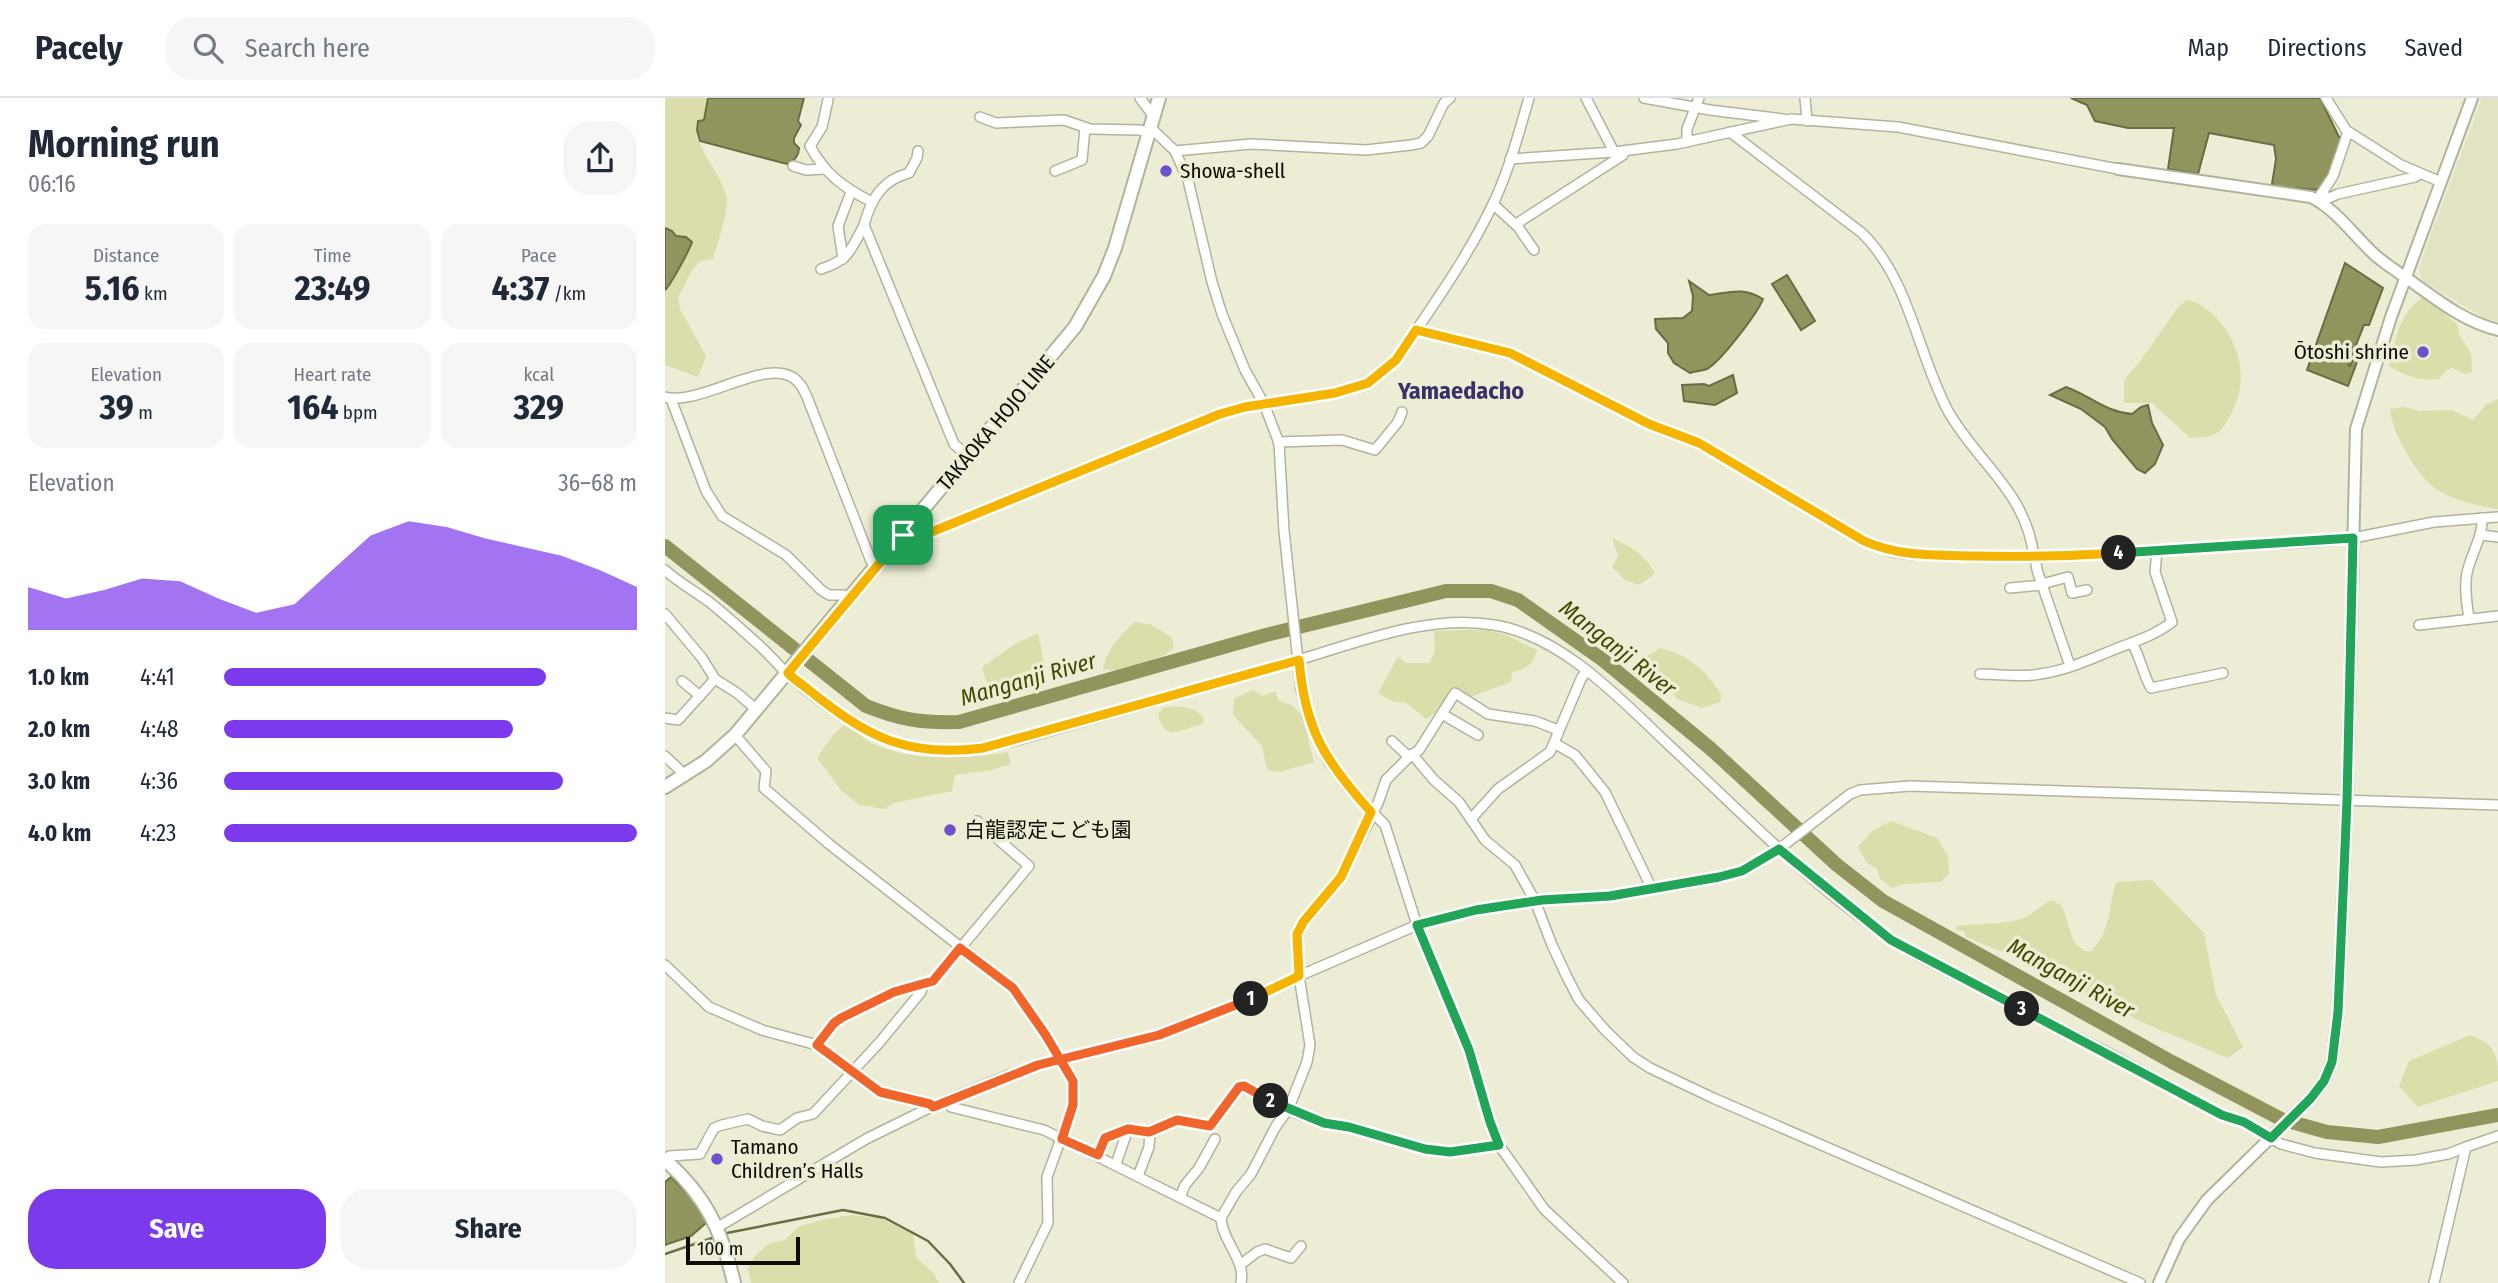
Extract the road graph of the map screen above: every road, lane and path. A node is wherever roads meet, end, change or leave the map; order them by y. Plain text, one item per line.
1 (1140, 98) edge
2 (1159, 98) edge
3 (1450, 98) edge
4 (1529, 98) edge
5 (1585, 98) edge
6 (1644, 98) edge
7 (1699, 98) edge
8 (1805, 98) edge
9 (2326, 98) edge
10 (2472, 98) edge
11 (828, 100) dead end
12 (1695, 108) junction
13 (980, 117) dead end
14 (1783, 121) junction
15 (1807, 121) junction
16 (1151, 126) junction
17 (1085, 128) junction
18 (1730, 132) junction
19 (2348, 132) junction
20 (1687, 142) junction
21 (918, 151) dead end
22 (1175, 151) junction
23 (1617, 151) junction
24 (1510, 159) junction
25 (793, 166) dead end
26 (825, 169) junction
27 (2118, 169) joint
28 (1055, 171) dead end
29 (2420, 174) junction
30 (2441, 182) junction
31 (851, 192) junction
32 (2319, 197) junction
33 (871, 202) junction
34 (1493, 204) junction
35 (1515, 224) junction
36 (864, 225) junction
37 (1534, 250) dead end
38 (843, 259) junction
39 (821, 269) dead end
40 (2405, 277) junction
41 (1416, 330) junction
42 (2498, 330) edge
43 (668, 401) edge
44 (1264, 404) junction
45 (1402, 412) dead end
46 (1278, 442) junction
47 (968, 456) junction
48 (2498, 517) edge
49 (2482, 518) junction
50 (903, 535) junction
51 (2481, 535) junction
52 (2498, 537) edge
53 (2353, 538) junction
54 (2157, 551) junction
55 (2034, 557) junction
56 (876, 567) junction
57 (665, 569) edge
58 (2042, 584) junction
59 (2010, 588) dead end
60 (2087, 590) dead end
61 (850, 599) junction
62 (665, 614) edge
63 (2498, 616) edge
64 (2469, 620) junction
65 (2419, 625) dead end
66 (2132, 643) junction
67 (1299, 658) junction
68 (2070, 666) junction
69 (1587, 671) junction
70 (789, 672) junction
71 (2223, 673) dead end
72 (1980, 674) dead end
73 (715, 679) junction
74 (683, 681) dead end
75 (699, 696) junction
76 (757, 710) junction
77 (1442, 714) junction
78 (665, 718) edge
79 (1558, 730) junction
80 (736, 735) junction
81 (1478, 736) dead end
82 (1392, 741) dead end
83 (1554, 743) junction
84 (1410, 755) junction
85 (665, 756) edge
86 (685, 775) junction
87 (665, 787) edge
88 (2347, 800) junction
89 (2498, 805) edge
90 (1371, 812) junction
91 (1471, 820) junction
92 (977, 821) dead end
93 (1780, 848) junction
94 (1652, 888) junction
95 (1535, 901) junction
96 (1417, 925) junction
97 (960, 948) junction
98 (665, 965) edge
99 (1299, 976) junction
100 (923, 985) junction
101 (817, 1045) junction
102 (1060, 1059) junction
103 (852, 1073) junction
104 (948, 1101) junction
105 (933, 1107) junction
106 (1288, 1110) junction
107 (1128, 1129) junction
108 (1150, 1131) junction
109 (2273, 1136) junction
110 (2498, 1136) edge
111 (1062, 1139) junction
112 (1215, 1139) dead end
113 (1499, 1145) junction
114 (2466, 1147) junction
115 (1098, 1155) junction
116 (665, 1160) edge
117 (1115, 1164) junction
118 (1138, 1176) junction
119 (1180, 1197) junction
120 (1221, 1218) junction
121 (718, 1227) junction
122 (1301, 1246) dead end
123 (1240, 1265) junction
124 (734, 1283) edge
125 (1019, 1283) edge
126 (1241, 1283) edge
127 (1623, 1283) edge
128 (2140, 1283) edge
129 (2159, 1283) edge
130 (2434, 1283) edge

1 - 16 street
2 - 16 main road, TAKAOKA HOJO LINE
3 - 22 street
4 - 24 street
5 - 23 street
6 - 12 street
7 - 12 street
8 - 15 street
9 - 19 street
10 - 30 street
11 - 26 street
12 - 14 street
12 - 20 street
13 - 17 street
14 - 15 street
14 - 18 street
15 - 27 street
16 - 17 street
16 - 22 street
16 - 47 main road, TAKAOKA HOJO LINE
17 - 28 street
18 - 20 street
18 - 55 street
19 - 29 street
19 - 32 street
20 - 23 street
21 - 33 street
22 - 44 street
23 - 24 street
23 - 35 street
24 - 34 street
25 - 26 street
26 - 31 street
27 - 32 street
29 - 30 street
29 - 32 street
30 - 40 street
31 - 33 street
31 - 38 street
32 - 40 street
33 - 36 street
34 - 35 street
34 - 41 street
35 - 37 street
36 - 38 street
36 - 47 street
38 - 39 street
40 - 42 street
40 - 53 street
41 - 44 street
41 - 55 street
43 - 56 street
43 - 61 street
44 - 46 street
44 - 50 street
45 - 46 street
46 - 67 street
47 - 50 main road, TAKAOKA HOJO LINE
48 - 49 street
49 - 51 street
49 - 53 street
50 - 56 main road, TAKAOKA HOJO LINE
51 - 52 street
51 - 64 street
53 - 54 street
53 - 88 street
54 - 55 street
54 - 66 street
55 - 58 street
56 - 61 main road, TAKAOKA HOJO LINE
57 - 70 street
58 - 59 street
58 - 60 street
58 - 68 street
61 - 70 main road, TAKAOKA HOJO LINE
62 - 73 street
63 - 64 street
64 - 65 street
66 - 68 street
66 - 71 street
67 - 69 street
67 - 70 street
67 - 90 street
68 - 72 street
69 - 79 street
69 - 93 street
70 - 76 main road, TAKAOKA HOJO LINE
73 - 75 street
73 - 76 street
74 - 75 street
75 - 78 street
76 - 80 main road, TAKAOKA HOJO LINE
77 - 79 street
77 - 81 street
77 - 84 street
79 - 83 street
80 - 86 main road, TAKAOKA HOJO LINE
80 - 97 street
82 - 84 street
83 - 91 street
83 - 94 street
84 - 90 street
84 - 91 street
85 - 86 street
86 - 87 main road, TAKAOKA HOJO LINE
88 - 89 street
88 - 93 street
88 - 109 street
90 - 96 street
90 - 99 street
91 - 95 street
92 - 97 street
93 - 94 street
93 - 109 street
94 - 95 street
95 - 96 street
95 - 128 street
96 - 99 street
96 - 113 street
97 - 100 street
97 - 102 street
98 - 101 street
99 - 102 street
99 - 106 street
100 - 101 street
100 - 103 street
101 - 103 street
102 - 104 street
102 - 111 street
103 - 105 street
103 - 116 street
104 - 105 street
104 - 111 street
105 - 121 street
106 - 108 street
106 - 113 street
106 - 120 street
107 - 108 street
107 - 115 street
107 - 117 street
108 - 118 street
109 - 114 street
109 - 129 street
110 - 114 street
111 - 115 street
111 - 125 street
112 - 119 street
113 - 127 street
114 - 130 street
115 - 117 street
116 - 121 main road
117 - 118 street
118 - 119 street
119 - 120 street
120 - 123 street
121 - 124 main road
122 - 123 street
123 - 126 street

